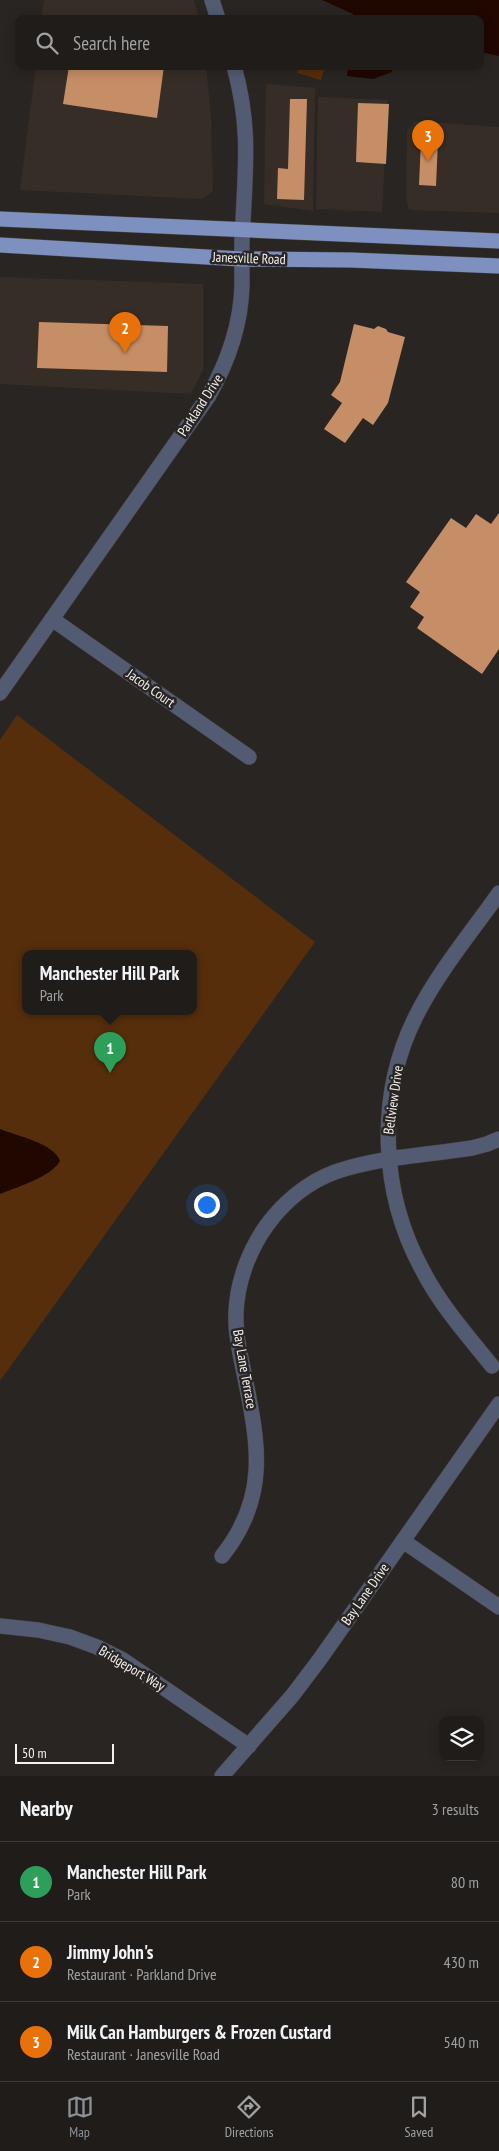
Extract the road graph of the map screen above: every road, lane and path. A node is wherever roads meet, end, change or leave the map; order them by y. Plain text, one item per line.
1 (212, 0) edge
2 (217, 15) edge
3 (235, 70) edge
4 (0, 219) edge
5 (242, 232) junction
6 (499, 241) edge
7 (0, 245) edge
8 (241, 259) junction
9 (499, 266) edge
10 (52, 619) junction
11 (0, 693) edge
12 (249, 757) dead end
13 (499, 893) edge
14 (499, 1139) edge
15 (389, 1160) junction
16 (492, 1366) dead end
17 (499, 1404) edge
18 (403, 1540) junction
19 (222, 1556) dead end
20 (499, 1607) edge
21 (0, 1626) edge
22 (249, 1746) junction
23 (222, 1776) edge

1 - 2 street
3 - 5 street, Parkland Drive
4 - 5 main road, Janesville Road
5 - 6 main road, Janesville Road
5 - 8 street, Parkland Drive
7 - 8 main road, Janesville Road
8 - 9 main road, Janesville Road
8 - 10 street, Parkland Drive
10 - 11 street, Parkland Drive
10 - 12 street, Jacob Court
13 - 15 street, Bellview Drive
14 - 15 street, Bay Lane Terrace
15 - 16 street, Bellview Drive
15 - 19 street, Bay Lane Terrace
17 - 18 street, Bay Lane Drive
18 - 20 street
18 - 22 street, Bay Lane Drive
21 - 22 street, Bridgeport Way
22 - 23 street, Bay Lane Drive

